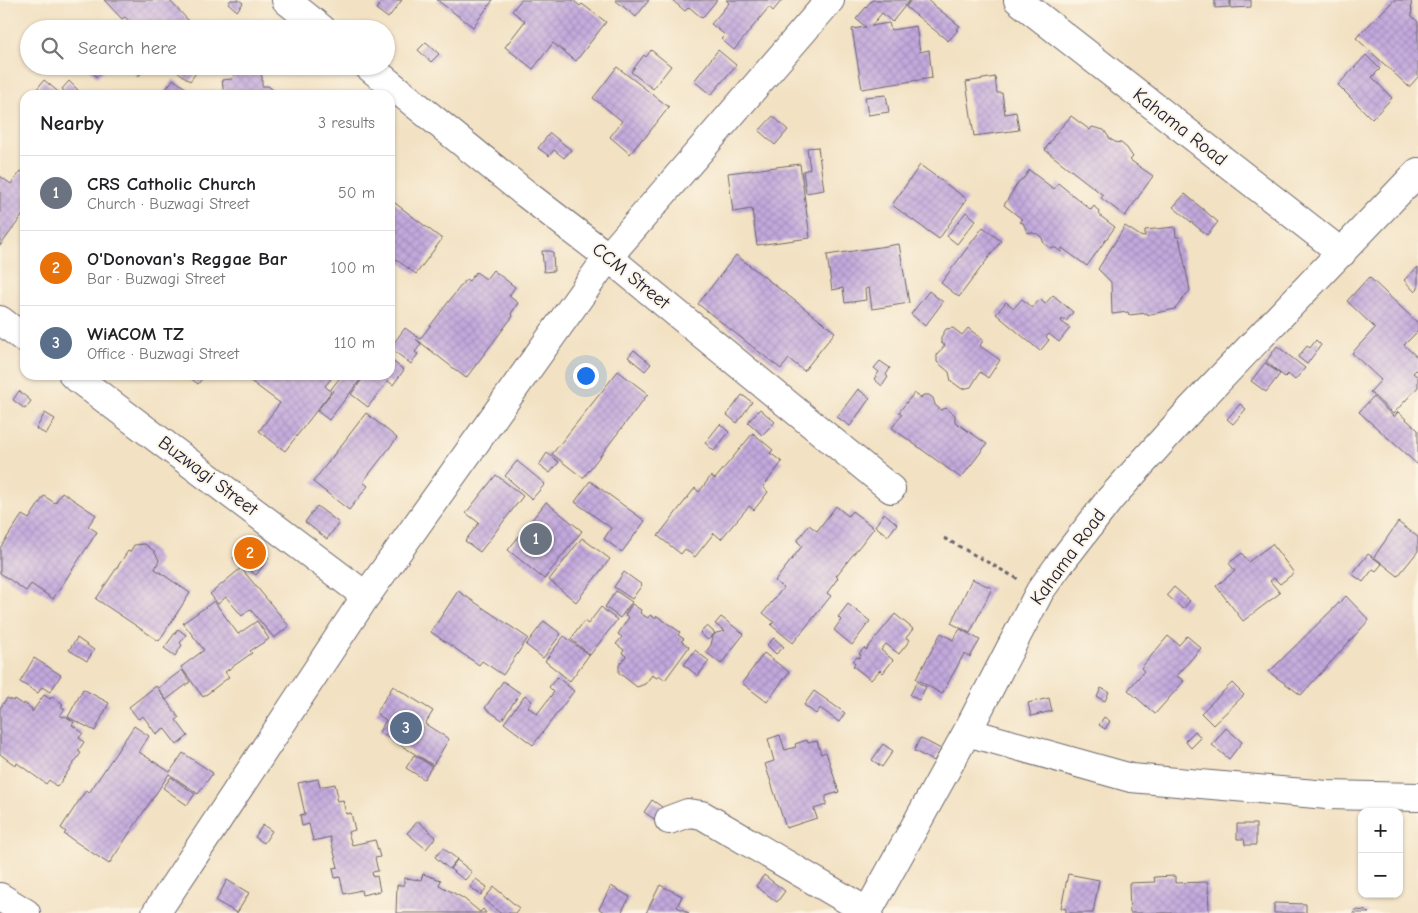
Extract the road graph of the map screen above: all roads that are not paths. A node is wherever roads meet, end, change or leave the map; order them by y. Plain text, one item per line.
1 (286, 0) edge
2 (830, 0) edge
3 (1018, 0) edge
4 (311, 20) edge
5 (379, 75) edge
6 (1418, 172) edge
7 (1342, 253) junction
8 (608, 257) junction
9 (0, 320) edge
10 (20, 335) edge
11 (80, 380) edge
12 (891, 489) dead end
13 (366, 596) junction
14 (967, 732) junction
15 (1418, 797) edge
16 (669, 820) dead end
17 (0, 897) edge
18 (26, 913) edge
19 (156, 913) edge
20 (867, 913) edge

1 - 4 street
2 - 8 street
3 - 7 street, Kahama Road
5 - 8 street, CCM Street
6 - 7 street, Kahama Road
7 - 14 street, Kahama Road
8 - 12 street, CCM Street
8 - 13 street
9 - 10 street
11 - 13 street, Buzwagi Street
13 - 19 street
14 - 15 street
14 - 20 street, Kahama Road
16 - 20 street
17 - 18 street

